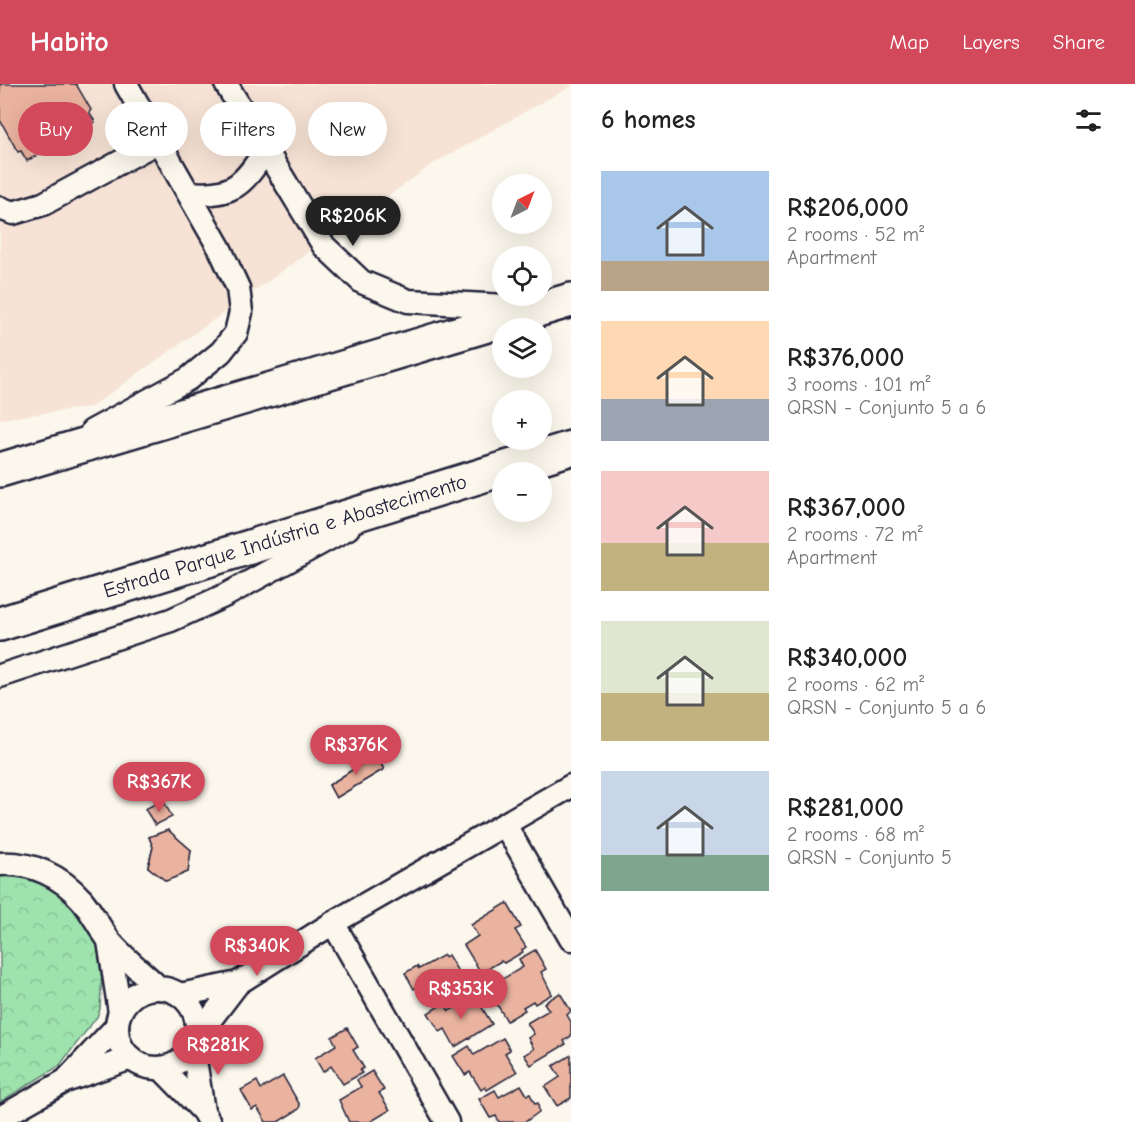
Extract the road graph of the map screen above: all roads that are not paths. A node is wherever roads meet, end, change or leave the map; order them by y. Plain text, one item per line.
1 (126, 84) edge
2 (136, 102) edge
3 (131, 156) edge
4 (168, 156) edge
5 (262, 156) edge
6 (268, 156) edge
7 (190, 193) junction
8 (0, 208) edge
9 (559, 304) edge
10 (571, 448) edge
11 (49, 454) junction
12 (0, 470) edge
13 (396, 501) junction
14 (0, 624) edge
15 (0, 676) edge
16 (571, 786) edge
17 (505, 825) junction
18 (0, 864) edge
19 (333, 923) junction
20 (571, 939) edge
21 (109, 940) junction
22 (238, 983) junction
23 (169, 991) junction
24 (118, 1019) junction
25 (195, 1042) junction
26 (130, 1058) junction
27 (161, 1068) junction
28 (65, 1081) junction
29 (206, 1117) edge
30 (0, 1118) edge
31 (447, 1122) edge

1 - 2 street
3 - 8 street
4 - 7 street
5 - 7 street
6 - 9 street
7 - 11 street
9 - 11 highway
10 - 13 highway, Estrada Parque Indústria e Abastecimento
11 - 12 highway
13 - 14 highway, Estrada Parque Indústria e Abastecimento
13 - 15 street
16 - 17 street
17 - 19 street
17 - 20 street
18 - 21 street
19 - 22 street
19 - 31 street
21 - 23 street
21 - 24 street
22 - 23 street
22 - 25 street
23 - 24 street
23 - 25 street
24 - 26 street
24 - 28 street
25 - 27 street
25 - 29 street
26 - 27 street
26 - 28 street
27 - 29 street
28 - 30 street

